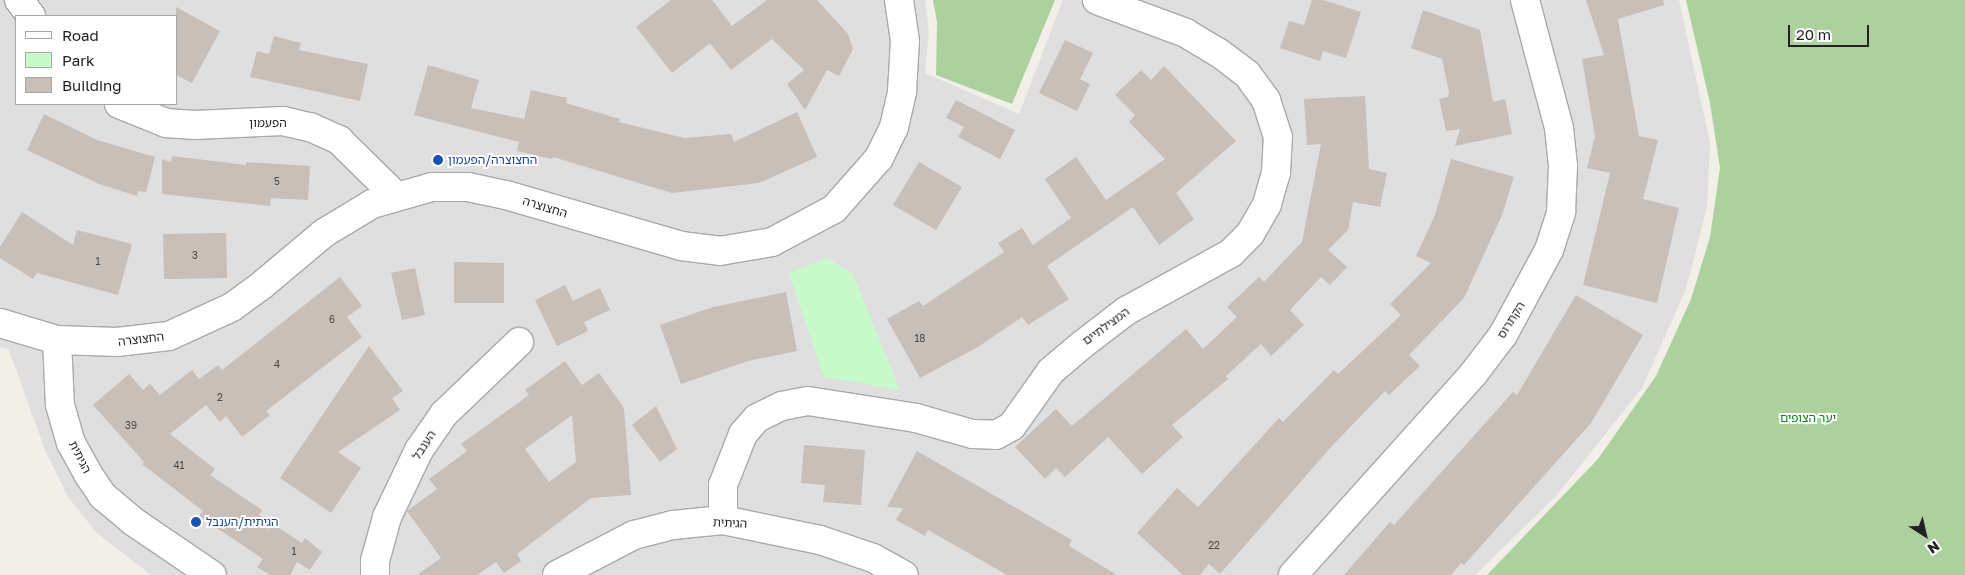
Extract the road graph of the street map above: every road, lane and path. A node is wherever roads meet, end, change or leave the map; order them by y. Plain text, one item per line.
1 (19, 0) edge
2 (899, 0) edge
3 (1097, 0) edge
4 (1525, 0) edge
5 (30, 15) edge
6 (121, 105) edge
7 (395, 195) junction
8 (0, 323) edge
9 (57, 340) junction
10 (519, 342) dead end
11 (723, 520) junction
12 (212, 575) edge
13 (375, 575) edge
14 (557, 575) edge
15 (904, 575) edge
16 (1293, 575) edge

1 - 5 street
2 - 7 street, החצוצרה
3 - 11 street, המצילתיים
4 - 16 street, הקתרוס
6 - 7 street, הפעמון
7 - 9 street, החצוצרה
8 - 9 street
9 - 12 street, הגיתית
10 - 13 street, הענבל
11 - 14 street, הגיתית
11 - 15 street, הגיתית

